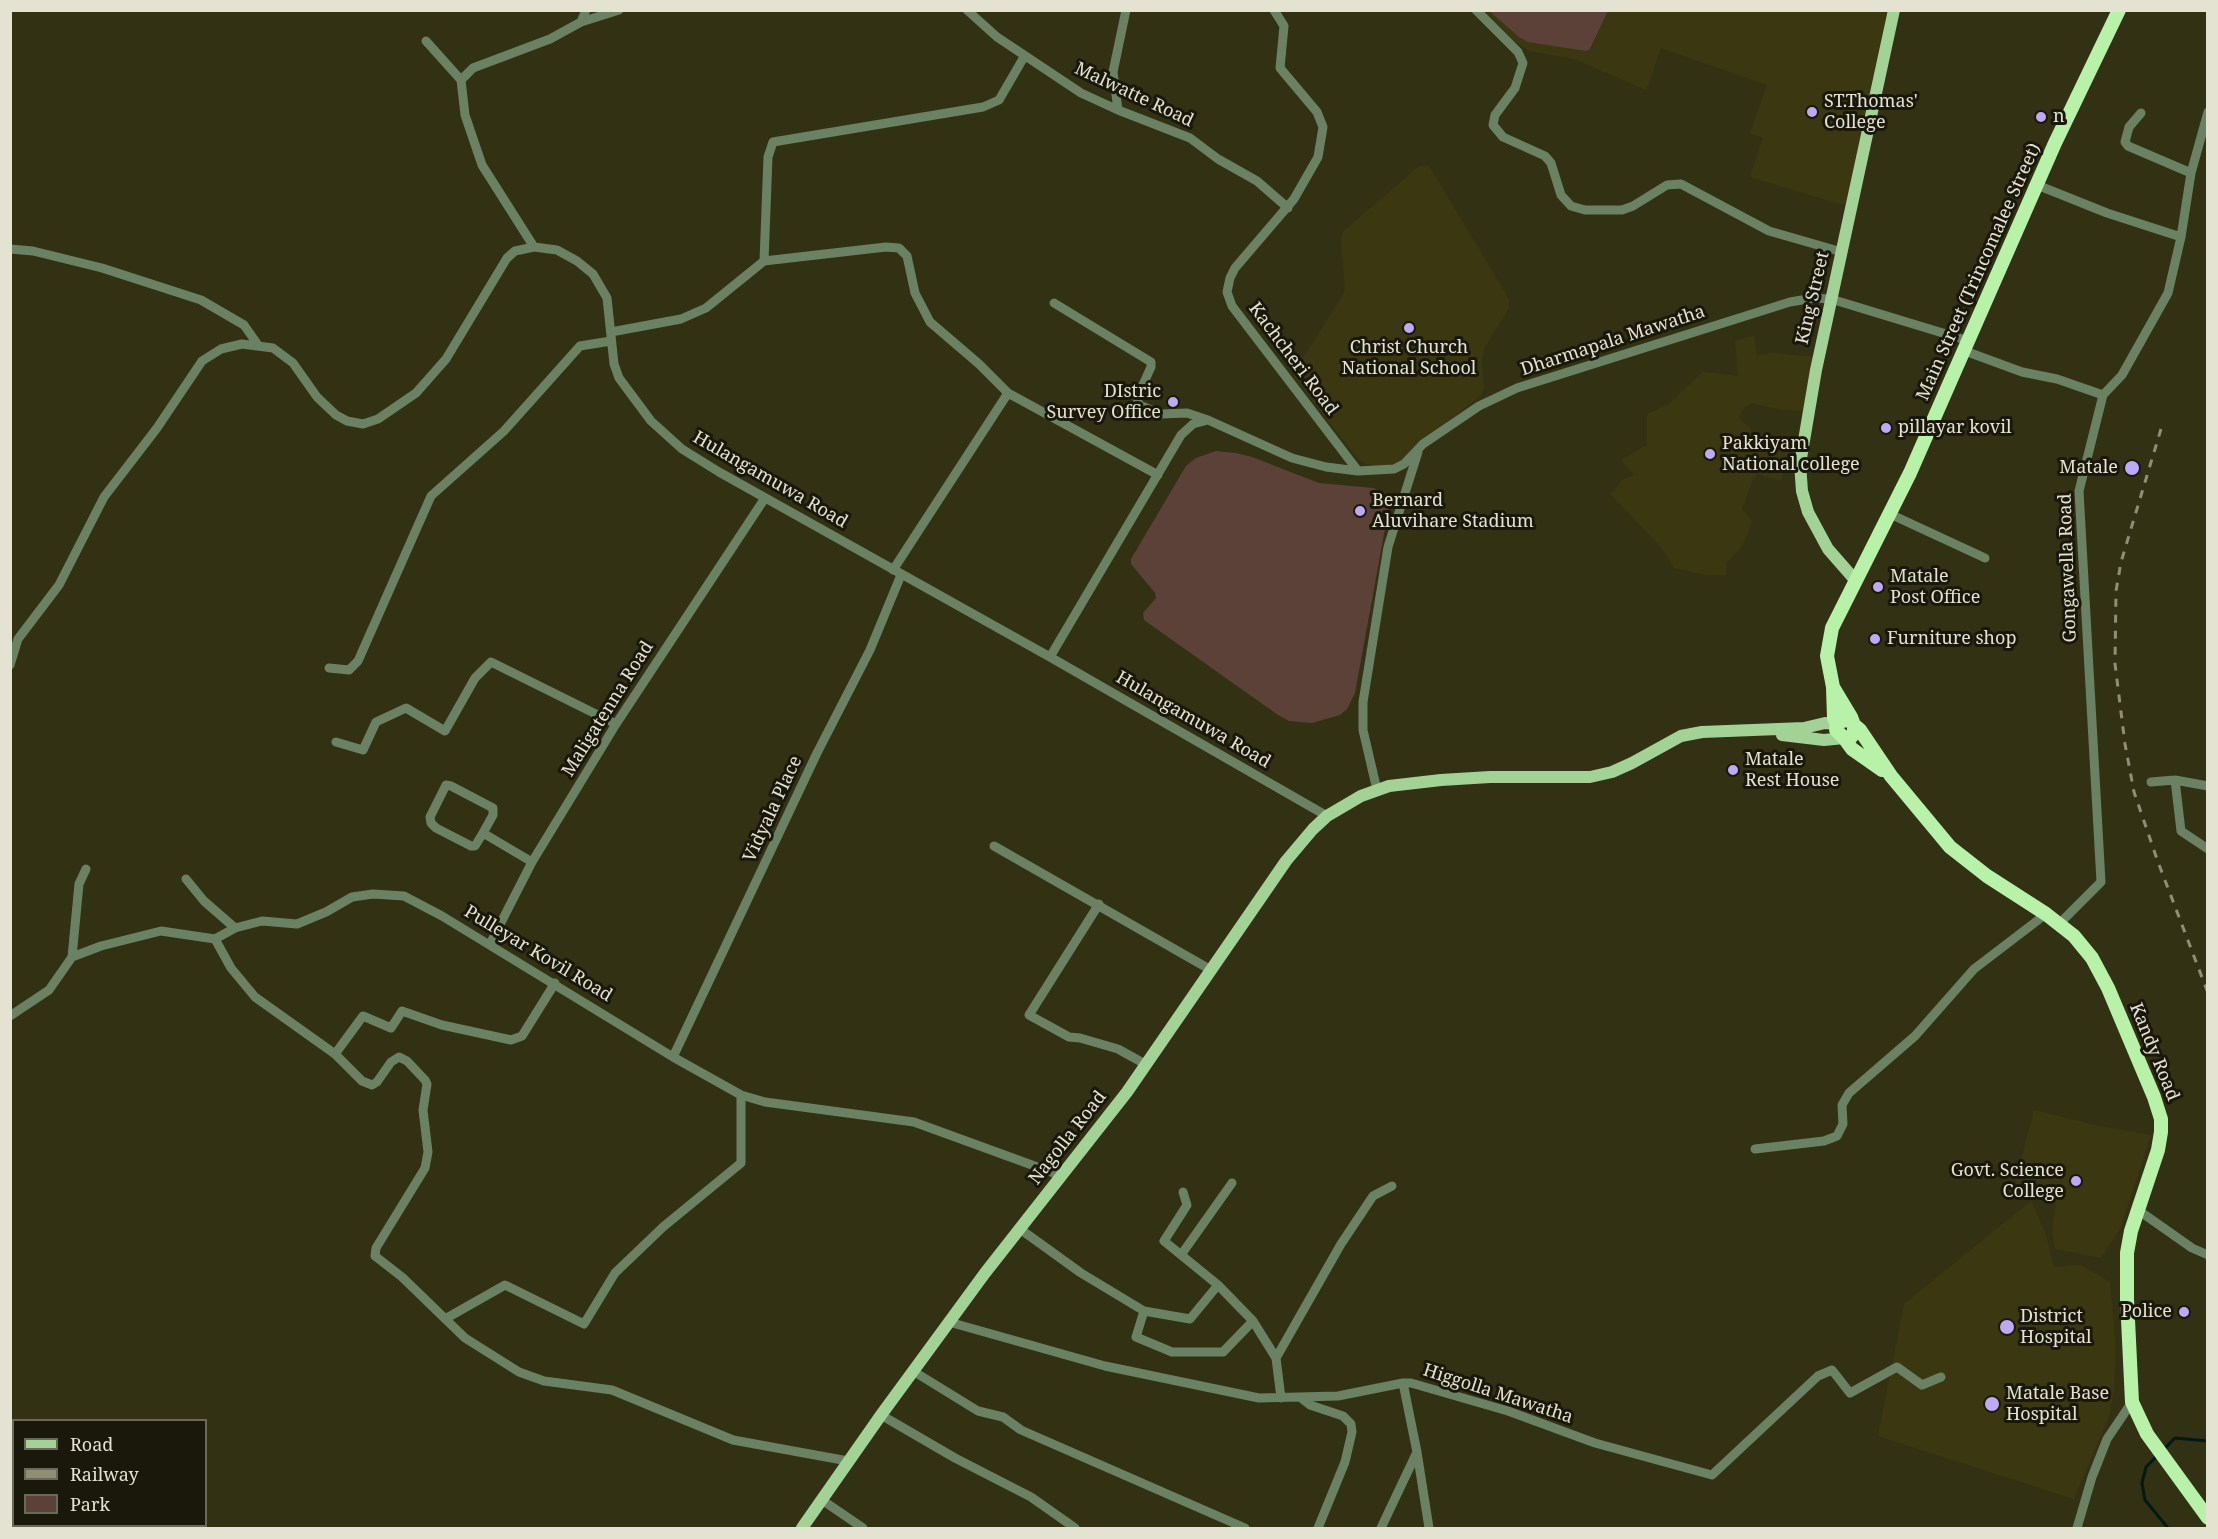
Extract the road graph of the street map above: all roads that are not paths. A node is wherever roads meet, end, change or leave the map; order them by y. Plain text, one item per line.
1 (586, 10) edge
2 (619, 10) edge
3 (967, 10) edge
4 (1126, 10) edge
5 (1274, 10) edge
6 (1476, 10) edge
7 (1894, 10) edge
8 (2119, 10) edge
9 (581, 22) junction
10 (426, 42) dead end
11 (1024, 57) junction
12 (461, 80) junction
13 (1118, 110) junction
14 (2208, 112) edge
15 (2141, 113) dead end
16 (2205, 126) edge
17 (2191, 173) junction
18 (2037, 185) junction
19 (1288, 208) junction
20 (2181, 237) junction
21 (534, 247) junction
22 (10, 249) edge
23 (1842, 252) junction
24 (764, 261) junction
25 (1831, 299) junction
26 (1054, 303) dead end
27 (611, 336) junction
28 (258, 345) junction
29 (1967, 346) junction
30 (1008, 393) junction
31 (2103, 394) junction
32 (1208, 420) junction
33 (1418, 450) junction
34 (1358, 471) junction
35 (1158, 475) junction
36 (765, 498) junction
37 (1890, 514) junction
38 (1985, 558) dead end
39 (897, 572) junction
40 (1857, 581) junction
41 (1050, 657) junction
42 (10, 665) edge
43 (329, 669) dead end
44 (1833, 687) junction
45 (616, 724) junction
46 (1837, 724) junction
47 (1854, 725) junction
48 (1752, 730) junction
49 (1844, 738) junction
50 (336, 742) dead end
51 (1892, 776) junction
52 (2175, 780) junction
53 (2151, 782) dead end
54 (2208, 786) edge
55 (1377, 790) junction
56 (1328, 816) junction
57 (483, 833) junction
58 (994, 846) dead end
59 (2208, 849) edge
60 (532, 862) junction
61 (86, 869) dead end
62 (186, 879) dead end
63 (1099, 904) junction
64 (2046, 914) junction
65 (2059, 924) junction
66 (235, 928) junction
67 (215, 939) junction
68 (490, 944) junction
69 (72, 957) junction
70 (1211, 970) junction
71 (555, 983) junction
72 (10, 1016) edge
73 (335, 1054) junction
74 (673, 1057) junction
75 (1145, 1064) junction
76 (741, 1095) junction
77 (1755, 1149) dead end
78 (1062, 1176) junction
79 (1232, 1183) dead end
80 (1392, 1186) dead end
81 (1183, 1192) dead end
82 (2138, 1210) junction
83 (1020, 1228) junction
84 (1181, 1255) junction
85 (2208, 1255) edge
86 (1218, 1285) junction
87 (1144, 1311) junction
88 (446, 1319) junction
89 (1253, 1321) junction
90 (949, 1322) junction
91 (1276, 1358) junction
92 (913, 1371) junction
93 (1941, 1377) dead end
94 (1403, 1383) junction
95 (1300, 1396) junction
96 (1281, 1398) junction
97 (2132, 1402) junction
98 (881, 1415) junction
99 (1417, 1452) junction
100 (848, 1461) junction
101 (822, 1500) junction
102 (2208, 1518) edge
103 (802, 1528) edge
104 (863, 1528) edge
105 (1075, 1528) edge
106 (1245, 1528) edge
107 (1318, 1528) edge
108 (1381, 1528) edge
109 (1429, 1528) edge
110 (2077, 1528) edge

1 - 9 street
2 - 9 street
3 - 11 street, Malwatte Road
4 - 13 street
5 - 19 street
6 - 23 street
7 - 23 main road, King Street
8 - 18 highway, Main Street (Trincomalee Street)
9 - 12 street
10 - 12 street
11 - 13 street, Malwatte Road
11 - 24 street
12 - 21 street
13 - 19 street, Malwatte Road
14 - 16 street, Gongawella Road
15 - 17 street
16 - 17 street, Gongawella Road
17 - 20 street, Gongawella Road
18 - 20 street
18 - 29 highway, Main Street (Trincomalee Street)
19 - 34 street, Kachcheri Road
20 - 31 street, Gongawella Road
21 - 27 street, Hulangamuwa Road
21 - 28 street
22 - 28 street
23 - 25 main road, King Street
24 - 27 street
24 - 30 street
25 - 29 street
25 - 33 street, Dharmapala Mawatha
25 - 40 main road, King Street
26 - 32 street, Dharmapala Mawatha
27 - 36 street, Hulangamuwa Road
27 - 43 street
28 - 42 street
29 - 31 street
29 - 37 highway, Main Street (Trincomalee Street)
30 - 35 street
30 - 39 street, Vidyala Place
31 - 65 street, Gongawella Road
32 - 34 street, Dharmapala Mawatha
32 - 35 street
33 - 34 street, Dharmapala Mawatha
33 - 55 street
35 - 41 street
36 - 39 street, Hulangamuwa Road
36 - 45 street, Maligatenna Road
37 - 38 street
37 - 40 highway, Main Street (Trincomalee Street)
39 - 41 street, Hulangamuwa Road
39 - 74 street, Vidyala Place
40 - 44 highway, Kandy Road
41 - 56 street, Hulangamuwa Road
44 - 46 highway, Kandy Road
44 - 47 highway, Kandy Road
45 - 50 street
45 - 60 street, Maligatenna Road
46 - 47 highway
46 - 48 main road
46 - 49 highway
47 - 49 highway
47 - 51 highway, Kandy Road
48 - 49 main road
48 - 55 main road, Nagolla Road
49 - 51 highway, Kandy Road
51 - 64 highway, Kandy Road
52 - 53 street
52 - 54 street
52 - 59 street
55 - 56 main road, Nagolla Road
56 - 70 main road, Nagolla Road
57 - 57 street
57 - 60 street
58 - 63 street
60 - 68 street, Maligatenna Road
61 - 69 street
62 - 66 street
63 - 70 street
63 - 75 street
64 - 65 highway, Kandy Road
64 - 77 street
65 - 82 highway, Kandy Road
66 - 67 street, Pulleyar Kovil Road
66 - 68 street, Pulleyar Kovil Road
67 - 69 street
67 - 73 street
68 - 71 street, Pulleyar Kovil Road
69 - 72 street
70 - 75 main road, Nagolla Road
71 - 73 street
71 - 74 street, Pulleyar Kovil Road
73 - 88 street
74 - 76 street, Pulleyar Kovil Road
75 - 78 main road, Nagolla Road
76 - 78 street, Pulleyar Kovil Road
76 - 88 street
78 - 83 main road, Nagolla Road
79 - 84 street
80 - 91 street
81 - 84 street
82 - 85 street
82 - 97 highway, Kandy Road
83 - 87 street
83 - 90 main road, Nagolla Road
84 - 86 street
86 - 87 street
86 - 89 street
87 - 89 street
88 - 100 street
89 - 91 street
90 - 92 main road, Nagolla Road
90 - 96 street, Higgolla Mawatha
91 - 96 street
92 - 98 main road, Nagolla Road
92 - 106 street
93 - 94 street, Higgolla Mawatha
94 - 95 street, Higgolla Mawatha
94 - 99 street
95 - 96 street, Higgolla Mawatha
95 - 107 street
97 - 102 highway, Kandy Road
97 - 110 street
98 - 100 main road, Nagolla Road
98 - 105 street
99 - 108 street
99 - 109 street
100 - 101 main road, Nagolla Road
101 - 103 main road, Nagolla Road
101 - 104 street

